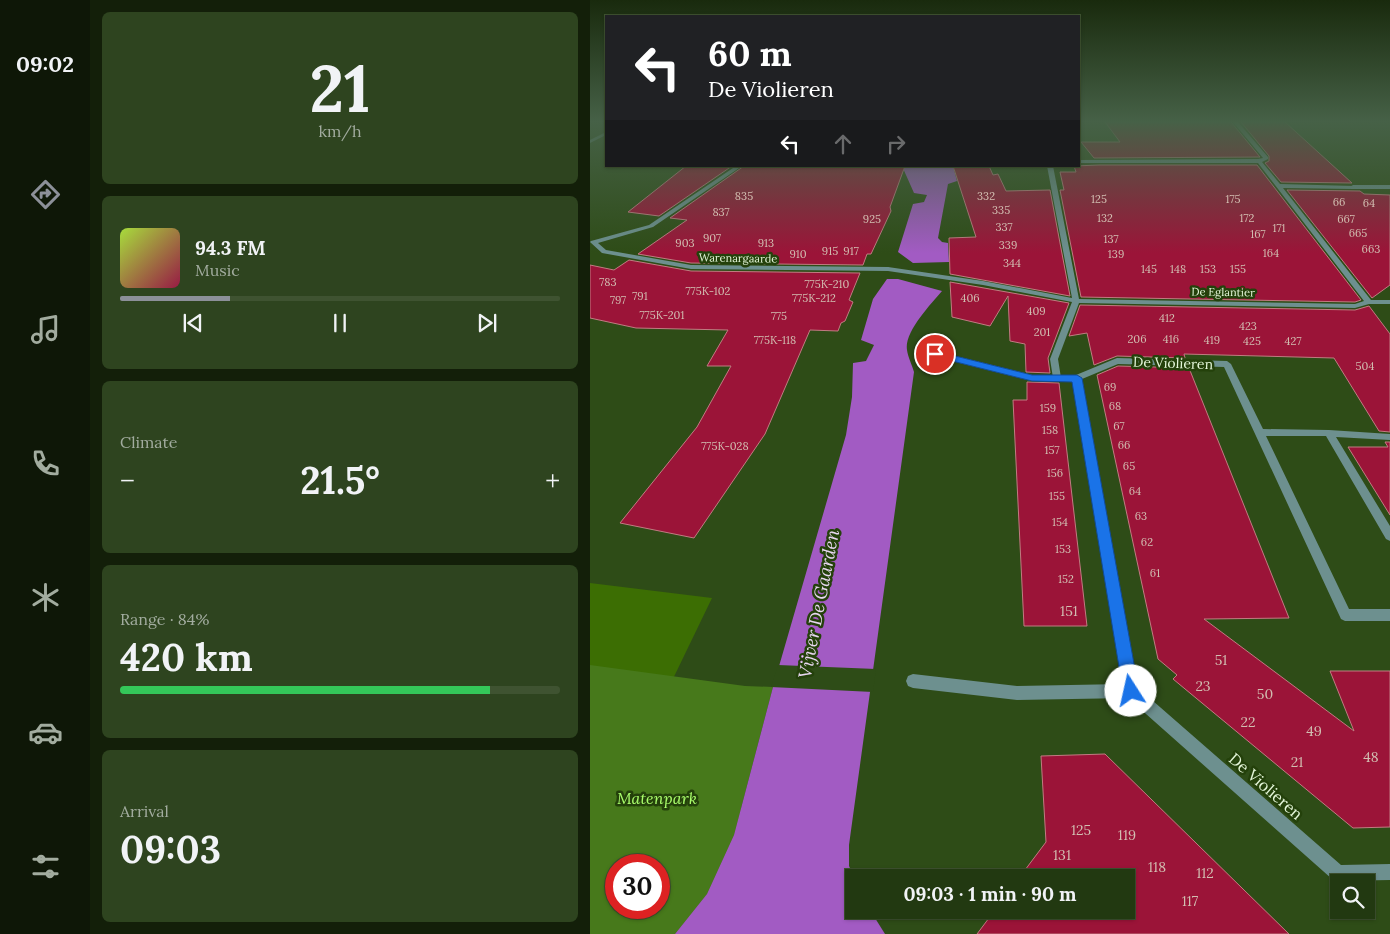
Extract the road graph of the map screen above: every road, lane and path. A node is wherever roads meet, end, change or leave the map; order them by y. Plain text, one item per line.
1 (1263, 166) edge
2 (739, 167) edge
3 (1050, 167) edge
4 (1279, 186) junction
5 (1390, 187) edge
6 (591, 242) edge
7 (888, 269) joint
8 (1076, 301) junction
9 (1369, 302) junction
10 (1388, 304) edge
11 (935, 354) dead end
12 (1057, 378) junction
13 (1077, 378) junction
14 (1260, 432) junction
15 (1329, 433) junction
16 (1390, 437) edge
17 (1390, 536) edge
18 (1390, 615) edge
19 (913, 681) dead end
20 (1131, 691) junction
21 (1390, 872) edge

1 - 4 street
2 - 6 street, Warenargaarde
3 - 8 street
4 - 5 street
4 - 9 street
6 - 7 street, Warenargaarde
7 - 8 street, De Eglantier
8 - 9 street, De Eglantier
8 - 12 street
9 - 10 street, De Eglantier
11 - 12 street, De Violieren
12 - 13 street, De Violieren
13 - 14 street, De Violieren
13 - 20 street
14 - 15 street
14 - 18 street, De Violieren
15 - 16 street
15 - 17 street
19 - 20 street
20 - 21 street, De Violieren

